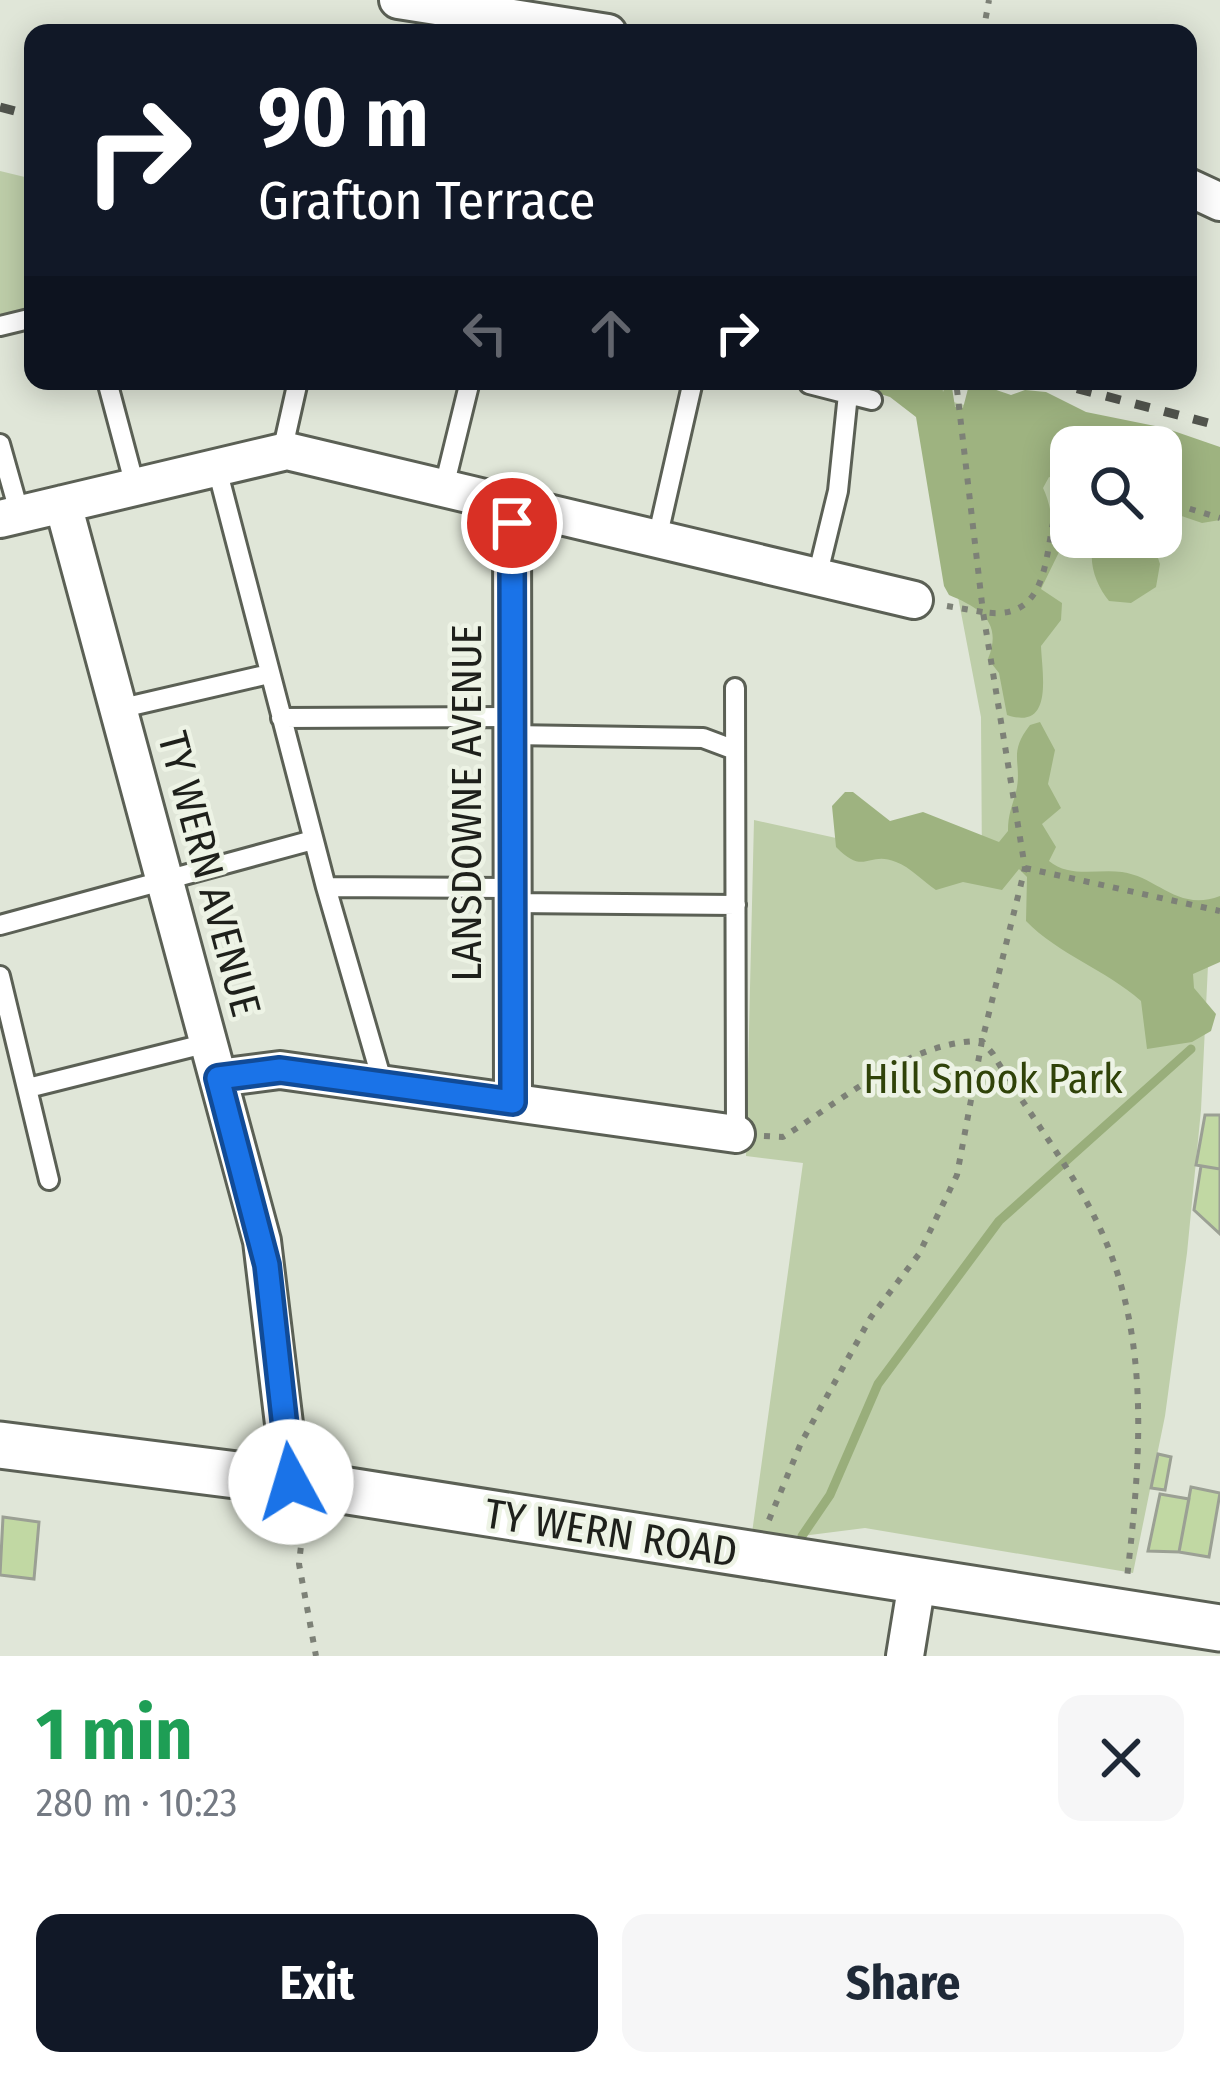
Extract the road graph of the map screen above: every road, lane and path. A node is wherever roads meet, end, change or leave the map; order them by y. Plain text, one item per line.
1 (398, 0) edge
2 (551, 24) edge
3 (109, 390) edge
4 (296, 390) edge
5 (468, 390) edge
6 (691, 390) edge
7 (831, 390) edge
8 (957, 390) edge
9 (848, 394) junction
10 (872, 400) dead end
11 (0, 444) edge
12 (282, 452) junction
13 (216, 466) junction
14 (135, 486) junction
15 (444, 487) junction
16 (63, 504) junction
17 (512, 504) junction
18 (1182, 506) edge
19 (10, 517) edge
20 (1220, 518) edge
21 (657, 539) junction
22 (1050, 552) edge
23 (817, 577) junction
24 (914, 600) joint
25 (982, 612) junction
26 (269, 674) junction
27 (735, 688) dead end
28 (118, 709) junction
29 (281, 718) junction
30 (511, 726) junction
31 (735, 750) junction
32 (313, 840) junction
33 (1025, 868) junction
34 (164, 881) junction
35 (326, 887) junction
36 (512, 895) junction
37 (736, 905) junction
38 (1220, 911) edge
39 (0, 925) edge
40 (0, 976) edge
41 (982, 1041) junction
42 (213, 1061) junction
43 (383, 1084) junction
44 (28, 1088) junction
45 (513, 1102) junction
46 (736, 1133) junction
47 (50, 1180) dead end
48 (0, 1445) edge
49 (298, 1492) junction
50 (763, 1534) dead end
51 (1127, 1578) dead end
52 (917, 1582) junction
53 (1220, 1628) edge
54 (316, 1656) edge
55 (905, 1656) edge

1 - 2 street
3 - 14 lane
4 - 12 lane
5 - 15 lane
6 - 21 lane
7 - 9 lane
8 - 25 path
9 - 10 lane
9 - 23 lane
11 - 19 lane
12 - 13 street
12 - 15 street
13 - 14 street
13 - 26 lane
14 - 16 street
15 - 17 street
16 - 19 street
16 - 28 street, TY WERN AVENUE
17 - 21 street
17 - 30 street, LANSDOWNE AVENUE
18 - 20 path
21 - 23 street
22 - 25 path
23 - 24 street
24 - 25 path
25 - 33 path
26 - 28 lane
26 - 29 lane
27 - 31 lane
28 - 34 street, TY WERN AVENUE
29 - 30 lane
29 - 32 lane
30 - 31 lane
30 - 36 street, LANSDOWNE AVENUE
31 - 37 lane
32 - 34 lane
32 - 35 lane
33 - 38 path
33 - 41 path
34 - 39 lane
34 - 42 street, TY WERN AVENUE
35 - 36 lane
35 - 43 lane
36 - 37 lane
36 - 45 street, LANSDOWNE AVENUE
37 - 46 lane
40 - 44 lane
41 - 46 path
41 - 50 path
41 - 51 path
42 - 43 street
42 - 44 lane
42 - 49 street, TY WERN AVENUE
43 - 45 street
44 - 47 lane
45 - 46 street
48 - 49 street, TY WERN ROAD
49 - 52 street, TY WERN ROAD
49 - 54 path
52 - 53 street, TY WERN ROAD
52 - 55 street

